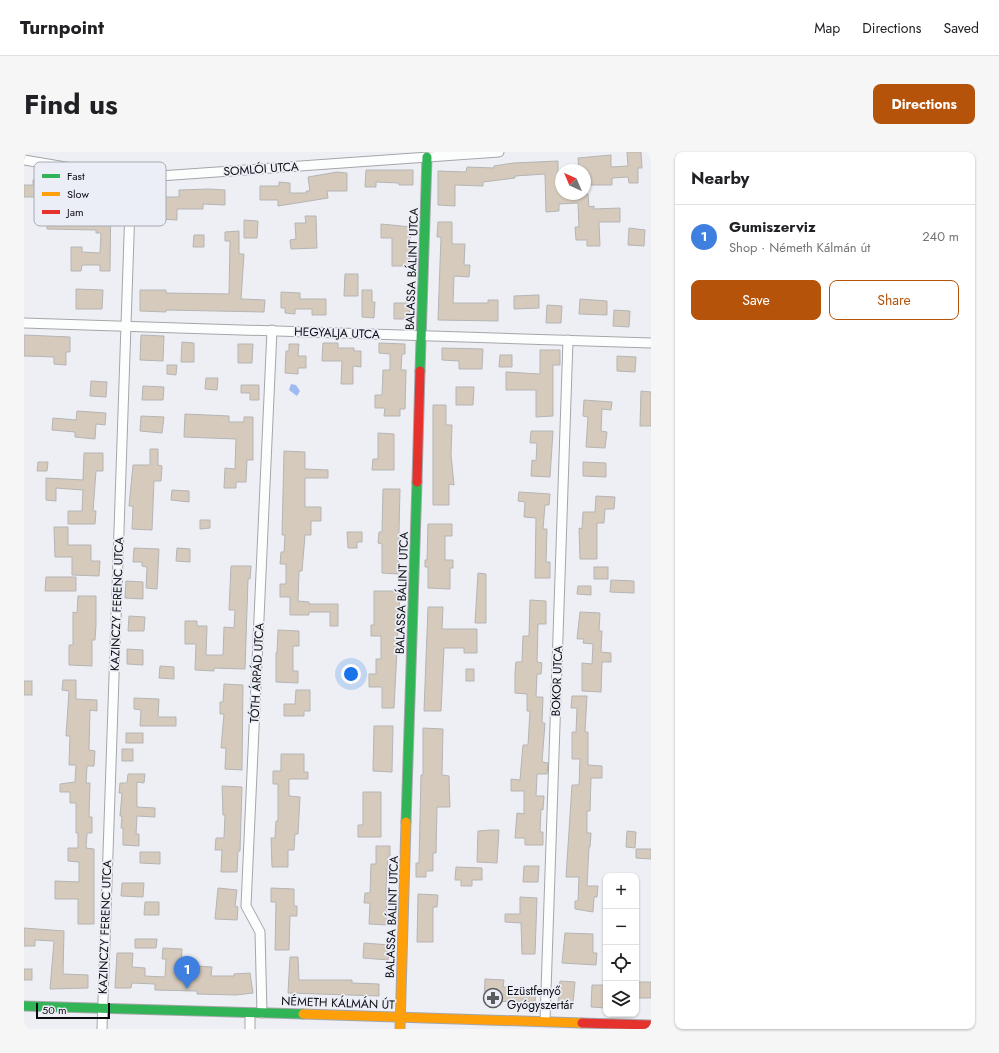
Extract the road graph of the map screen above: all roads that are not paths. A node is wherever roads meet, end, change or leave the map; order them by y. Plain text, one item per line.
1 (499, 152) edge
2 (427, 157) junction
3 (24, 160) edge
4 (36, 162) edge
5 (166, 176) edge
6 (129, 226) edge
7 (24, 323) edge
8 (126, 326) junction
9 (272, 330) junction
10 (422, 336) junction
11 (568, 340) junction
12 (651, 343) edge
13 (24, 1006) edge
14 (102, 1008) junction
15 (250, 1013) junction
16 (262, 1013) junction
17 (401, 1017) junction
18 (548, 1024) edge
19 (651, 1025) edge
20 (102, 1029) edge
21 (250, 1029) edge
22 (400, 1029) edge

1 - 2 street, SOMLÓI UTCA
2 - 5 street, SOMLÓI UTCA
2 - 10 street, BALASSA BÁLINT UTCA
3 - 4 street, SOMLÓI UTCA
6 - 8 street, KAZINCZY FERENC UTCA
7 - 8 street, HEGYALJA UTCA
8 - 9 street, HEGYALJA UTCA
8 - 14 street, KAZINCZY FERENC UTCA
9 - 10 street, HEGYALJA UTCA
9 - 16 street, TÓTH ÁRPÁD UTCA
10 - 11 street, HEGYALJA UTCA
10 - 17 street, BALASSA BÁLINT UTCA
11 - 12 street, HEGYALJA UTCA
11 - 18 street, BOKOR UTCA
13 - 14 street, NÉMETH KÁLMÁN ÚT
14 - 15 street, NÉMETH KÁLMÁN ÚT
14 - 20 street, KAZINCZY FERENC UTCA
15 - 16 street, NÉMETH KÁLMÁN ÚT
15 - 21 street
16 - 17 street, NÉMETH KÁLMÁN ÚT
17 - 18 street, NÉMETH KÁLMÁN ÚT
17 - 22 street, BALASSA BÁLINT UTCA
18 - 19 street, NÉMETH KÁLMÁN ÚT

